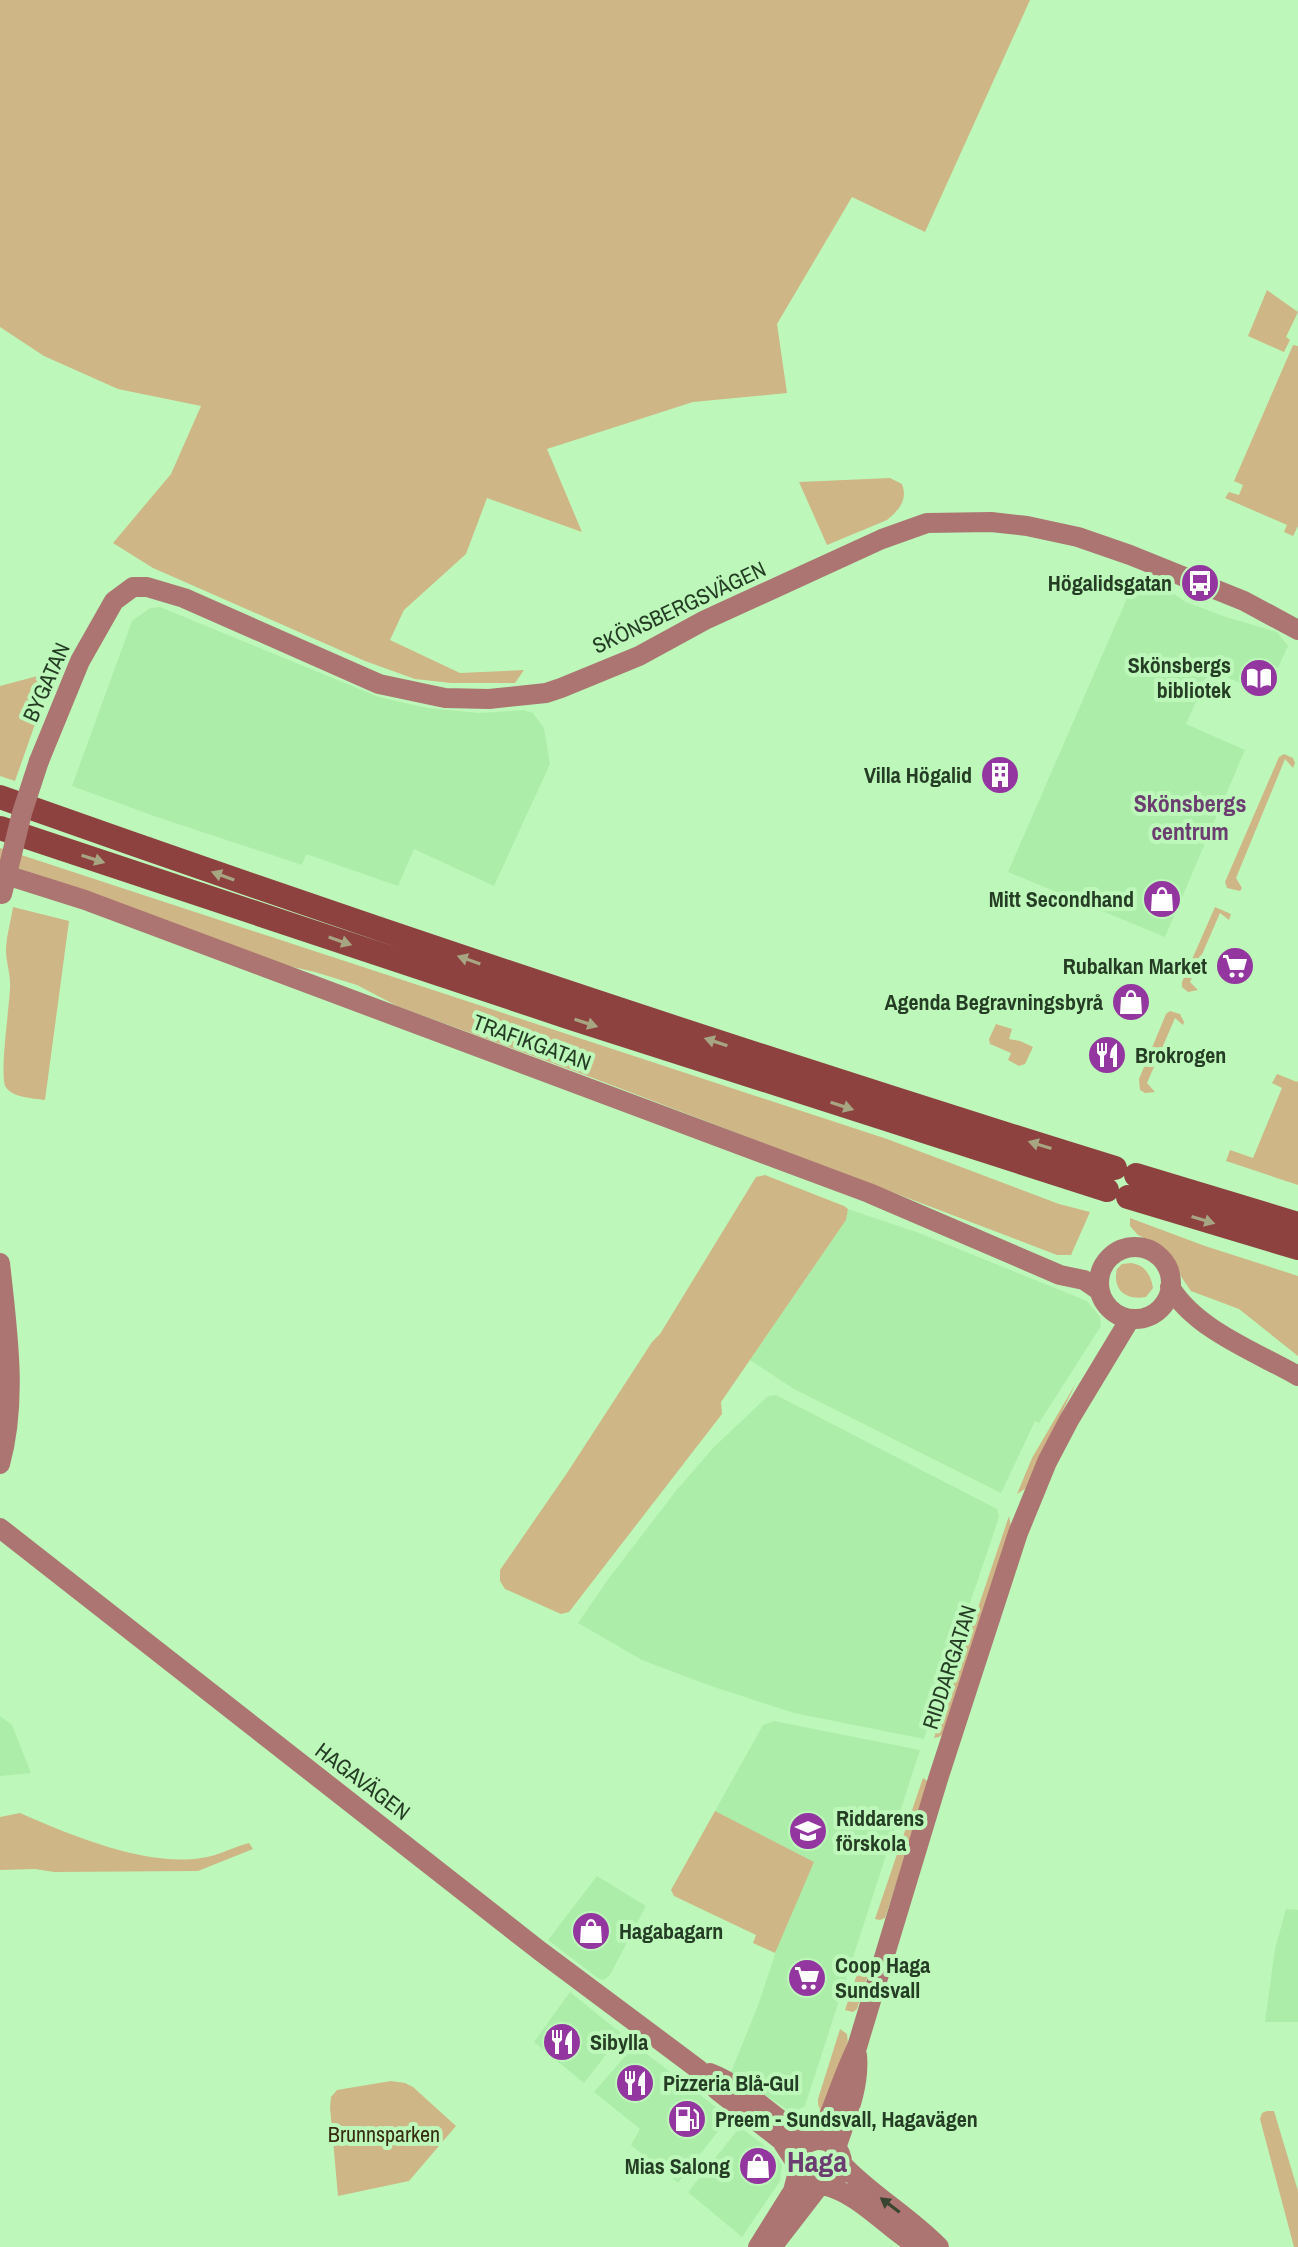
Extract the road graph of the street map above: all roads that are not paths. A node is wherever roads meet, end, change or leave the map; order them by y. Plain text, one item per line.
1 (133, 587) joint
2 (1244, 601) junction
3 (1298, 614) edge
4 (1298, 630) edge
5 (0, 797) edge
6 (0, 828) edge
7 (0, 873) edge
8 (0, 902) edge
9 (1121, 1183) junction
10 (1212, 1199) junction
11 (1298, 1216) edge
12 (1298, 1224) edge
13 (1298, 1248) edge
14 (1105, 1262) junction
15 (0, 1263) edge
16 (1042, 1266) junction
17 (1170, 1287) junction
18 (1100, 1291) junction
19 (1157, 1311) junction
20 (1130, 1319) junction
21 (1205, 1325) junction
22 (1298, 1376) edge
23 (0, 1464) edge
24 (0, 1528) edge
25 (698, 2069) junction
26 (827, 2148) junction
27 (797, 2168) junction
28 (822, 2185) junction
29 (758, 2247) edge
30 (772, 2247) edge
31 (919, 2247) edge
32 (939, 2247) edge

1 - 2 street, SKÖNSBERGSVÄGEN
1 - 8 street, BYGATAN, bridge
2 - 3 street, SKÖNSBERGSVÄGEN
2 - 4 street, SKÖNSBERGSVÄGEN
9 -> 5 highway
6 -> 9 highway
7 - 16 street, TRAFIKGATAN
9 - 10 highway
9 -> 13 highway
10 - 11 highway
10 - 12 highway
14 - 16 street, TRAFIKGATAN
14 - 17 street
14 - 18 street
15 - 23 street
16 - 18 street, TRAFIKGATAN
17 - 19 street
17 - 21 street
18 - 20 street
19 - 20 street
19 - 21 street
20 - 26 street, RIDDARGATAN
21 - 22 street
24 - 25 street, HAGAVÄGEN
25 - 26 street, HAGAVÄGEN
25 - 27 street, HAGAVÄGEN
26 - 27 street
26 - 28 street
32 -> 26 street, HAGAVÄGEN
27 - 28 street
27 - 29 street
28 - 30 street
28 - 31 street

